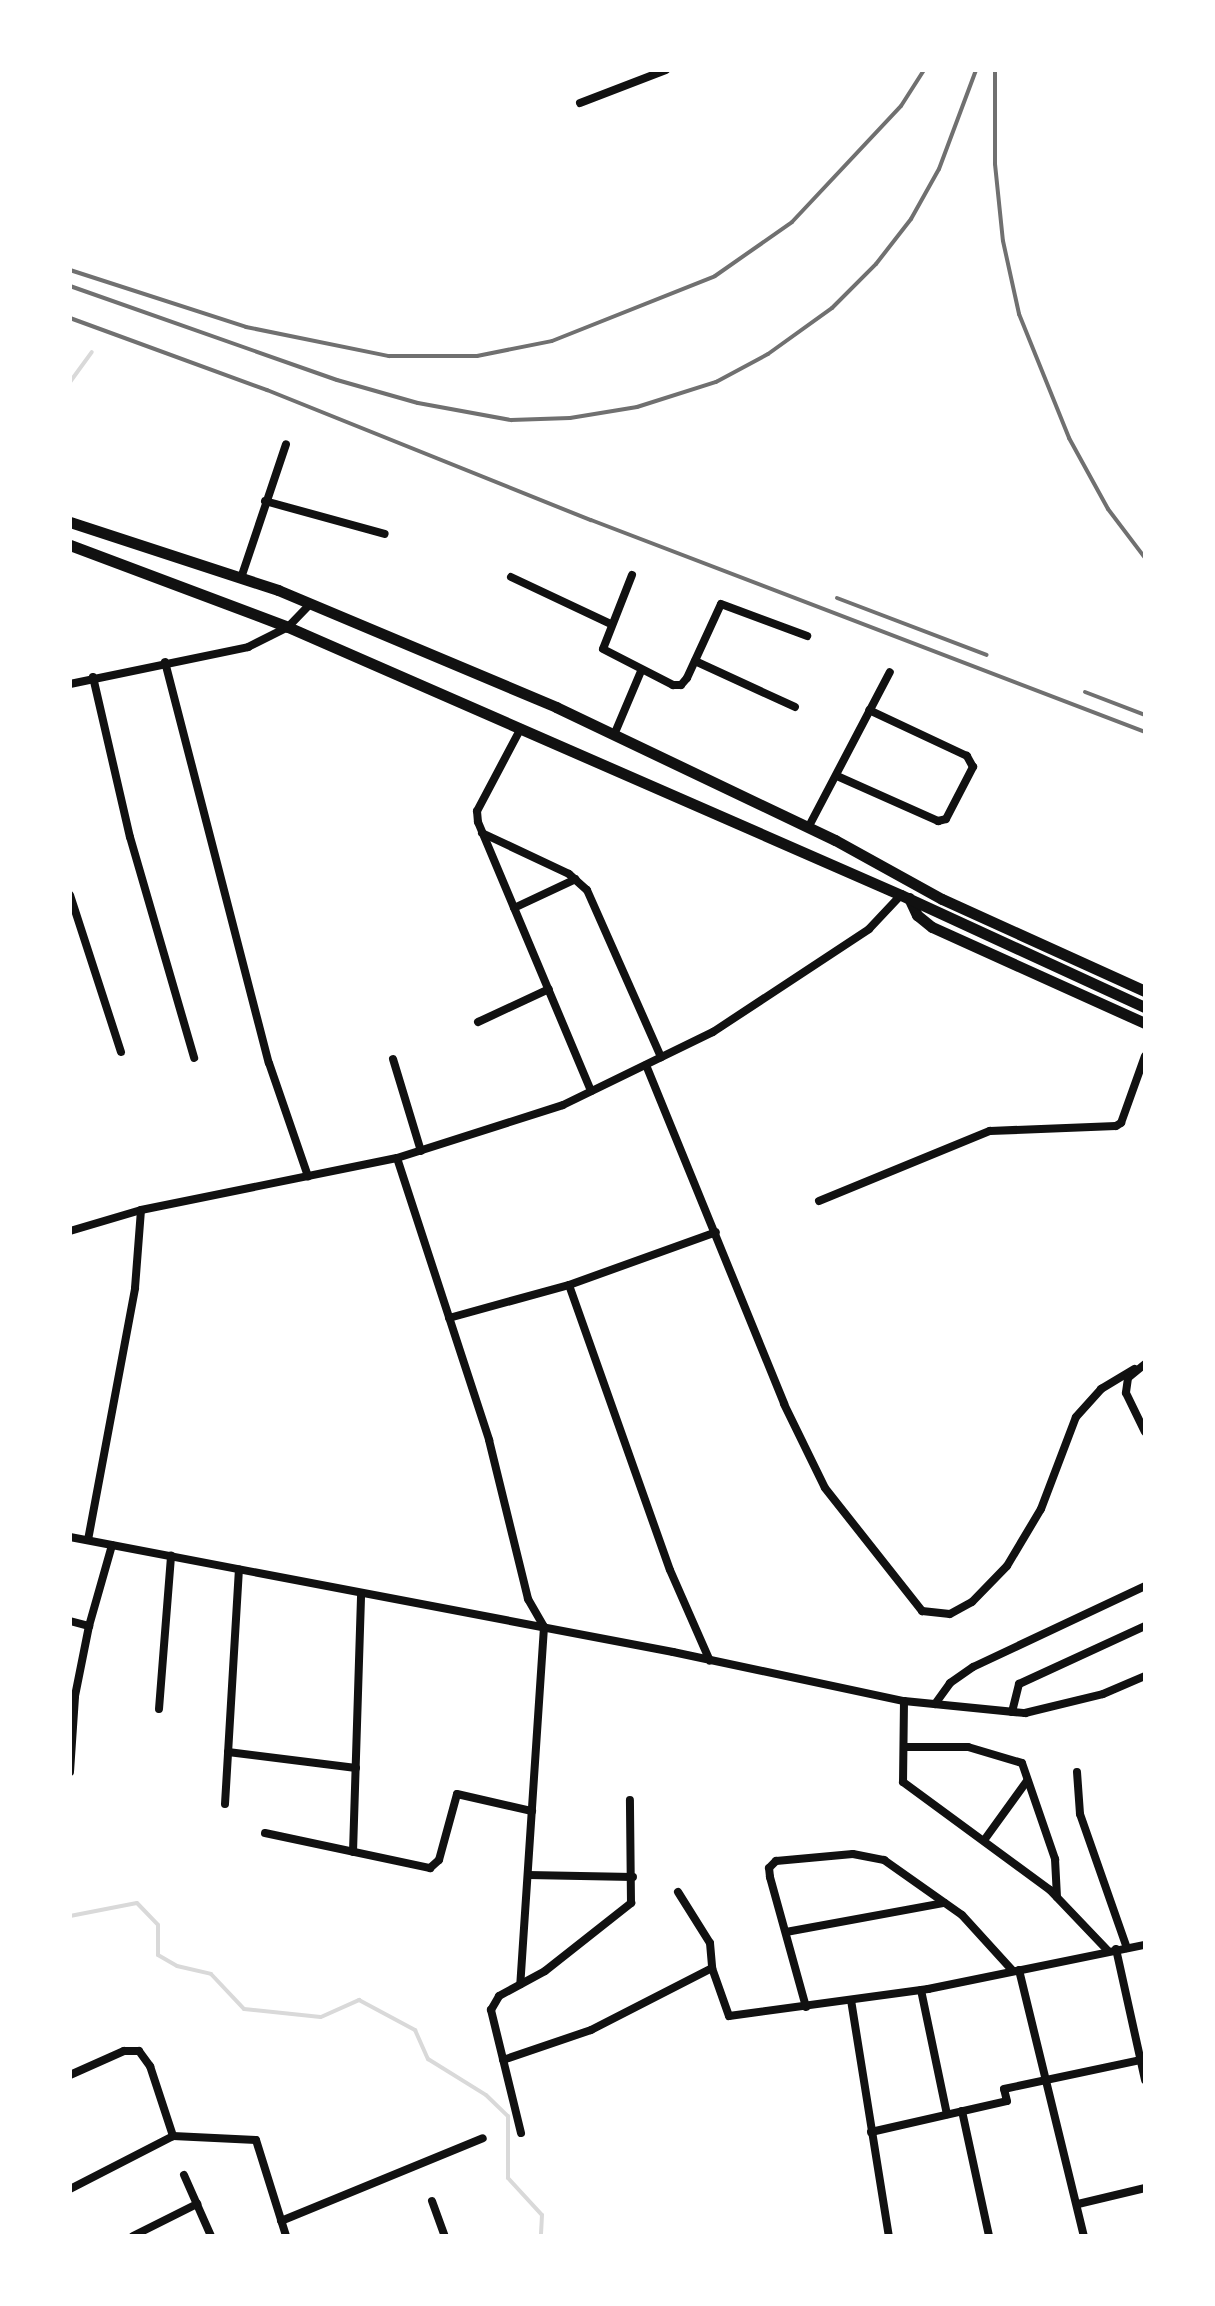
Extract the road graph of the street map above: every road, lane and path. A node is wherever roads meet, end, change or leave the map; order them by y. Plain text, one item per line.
1 (666, 70) edge
2 (580, 103) dead end
3 (286, 444) dead end
4 (266, 501) junction
5 (70, 522) edge
6 (385, 534) dead end
7 (70, 545) edge
8 (632, 575) dead end
9 (511, 577) dead end
10 (241, 578) junction
11 (311, 603) junction
12 (611, 624) junction
13 (288, 627) junction
14 (807, 636) dead end
15 (695, 661) junction
16 (165, 662) junction
17 (641, 671) junction
18 (890, 672) dead end
19 (93, 677) junction
20 (70, 684) edge
21 (795, 707) dead end
22 (869, 710) junction
23 (520, 728) junction
24 (614, 734) junction
25 (837, 776) junction
26 (808, 828) junction
27 (482, 833) junction
28 (576, 879) junction
29 (70, 896) edge
30 (905, 896) junction
31 (514, 908) junction
32 (549, 990) junction
33 (1145, 991) edge
34 (1145, 1007) edge
35 (478, 1022) dead end
36 (1145, 1023) edge
37 (121, 1052) dead end
38 (1145, 1056) edge
39 (661, 1057) junction
40 (194, 1058) dead end
41 (393, 1058) dead end
42 (646, 1065) junction
43 (591, 1091) junction
44 (421, 1151) junction
45 (397, 1158) junction
46 (308, 1176) junction
47 (819, 1201) dead end
48 (140, 1210) junction
49 (70, 1231) edge
50 (716, 1232) junction
51 (569, 1284) junction
52 (449, 1318) junction
53 (1145, 1364) edge
54 (1134, 1370) junction
55 (1145, 1432) edge
56 (70, 1537) edge
57 (88, 1540) junction
58 (112, 1544) junction
59 (171, 1556) junction
60 (239, 1569) junction
61 (1145, 1586) edge
62 (361, 1594) junction
63 (70, 1622) edge
64 (89, 1626) junction
65 (544, 1626) junction
66 (1145, 1626) edge
67 (710, 1661) junction
68 (1145, 1676) edge
69 (72, 1696) edge
70 (904, 1702) junction
71 (936, 1704) junction
72 (158, 1709) dead end
73 (1012, 1712) junction
74 (905, 1747) junction
75 (228, 1752) junction
76 (70, 1763) edge
77 (356, 1768) junction
78 (70, 1772) edge
79 (1078, 1772) dead end
80 (1027, 1781) junction
81 (630, 1800) dead end
82 (225, 1804) dead end
83 (532, 1811) junction
84 (265, 1832) dead end
85 (985, 1840) junction
86 (353, 1852) junction
87 (528, 1874) junction
88 (633, 1877) junction
89 (678, 1892) dead end
90 (1058, 1897) junction
91 (944, 1903) junction
92 (786, 1932) junction
93 (1145, 1945) edge
94 (1127, 1948) junction
95 (1112, 1950) junction
96 (712, 1968) junction
97 (1016, 1970) junction
98 (520, 1984) junction
99 (921, 1990) junction
100 (851, 2000) junction
101 (806, 2006) junction
102 (503, 2060) junction
103 (1140, 2060) junction
104 (70, 2075) edge
105 (1145, 2080) edge
106 (1045, 2081) junction
107 (962, 2111) junction
108 (946, 2114) junction
109 (521, 2132) dead end
110 (871, 2132) junction
111 (173, 2136) junction
112 (483, 2138) dead end
113 (184, 2175) dead end
114 (71, 2187) edge
115 (1145, 2188) edge
116 (432, 2201) dead end
117 (197, 2204) junction
118 (1078, 2204) junction
119 (281, 2221) junction
120 (139, 2235) edge
121 (211, 2236) edge
122 (286, 2236) edge
123 (445, 2236) edge
124 (889, 2236) edge
125 (989, 2236) edge
126 (1084, 2236) edge

1 - 2 street
3 - 4 street
4 - 6 street
4 - 10 street
5 - 10 main road
7 - 13 main road
8 - 12 street
9 - 12 street
10 - 11 main road
11 - 13 street
11 - 24 main road
12 - 17 street
13 - 16 street
13 - 23 main road
14 - 15 street
15 - 17 street
15 - 21 street
16 - 19 street
16 - 46 street
17 - 24 street
18 - 22 street
19 - 20 street
19 - 40 street
22 - 25 street
22 - 25 street
23 - 27 street
23 - 30 main road
24 - 26 main road
25 - 26 street
26 - 33 main road
27 - 28 street
27 - 31 street
28 - 31 street
28 - 39 street
29 - 37 street
30 - 34 main road
30 - 36 main road
30 - 39 street
31 - 32 street
32 - 35 street
32 - 43 street
38 - 47 street
39 - 42 street
41 - 44 street
42 - 43 street
42 - 50 street
43 - 44 street
44 - 45 street
45 - 46 street
45 - 52 street
46 - 48 street
48 - 49 street
48 - 57 street
50 - 51 street
50 - 54 street
51 - 52 street
51 - 67 street
52 - 65 street
53 - 54 street
54 - 55 street
56 - 57 street
57 - 58 street
58 - 59 street
58 - 64 street
59 - 60 street
59 - 72 street
60 - 62 street
60 - 75 street
61 - 71 street
62 - 65 street
62 - 77 street
63 - 64 street
64 - 69 street
65 - 67 street
65 - 83 street
66 - 73 street
67 - 70 street
68 - 73 street
69 - 76 street
70 - 71 street
70 - 74 street
71 - 73 street
74 - 80 street
74 - 85 street
75 - 77 street
75 - 82 street
76 - 78 street
77 - 86 street
79 - 94 street
80 - 85 street
80 - 90 street
81 - 88 street
83 - 86 street
83 - 87 street
84 - 86 street
85 - 90 street
87 - 88 street
87 - 98 street
88 - 98 street
89 - 96 street
90 - 95 street
91 - 92 street
91 - 92 street
91 - 97 street
92 - 101 street
93 - 94 street
94 - 95 street
95 - 97 street
95 - 103 street
96 - 101 street
96 - 102 street
97 - 99 street
97 - 106 street
98 - 102 street
99 - 100 street
99 - 108 street
100 - 101 street
100 - 110 street
102 - 109 street
103 - 105 street
103 - 106 street
104 - 111 street
106 - 107 street
106 - 118 street
107 - 108 street
107 - 125 street
108 - 110 street
110 - 124 street
111 - 114 street
111 - 119 street
112 - 119 street
113 - 117 street
115 - 118 street
116 - 123 street
117 - 120 street
117 - 121 street
118 - 126 street
119 - 122 street

